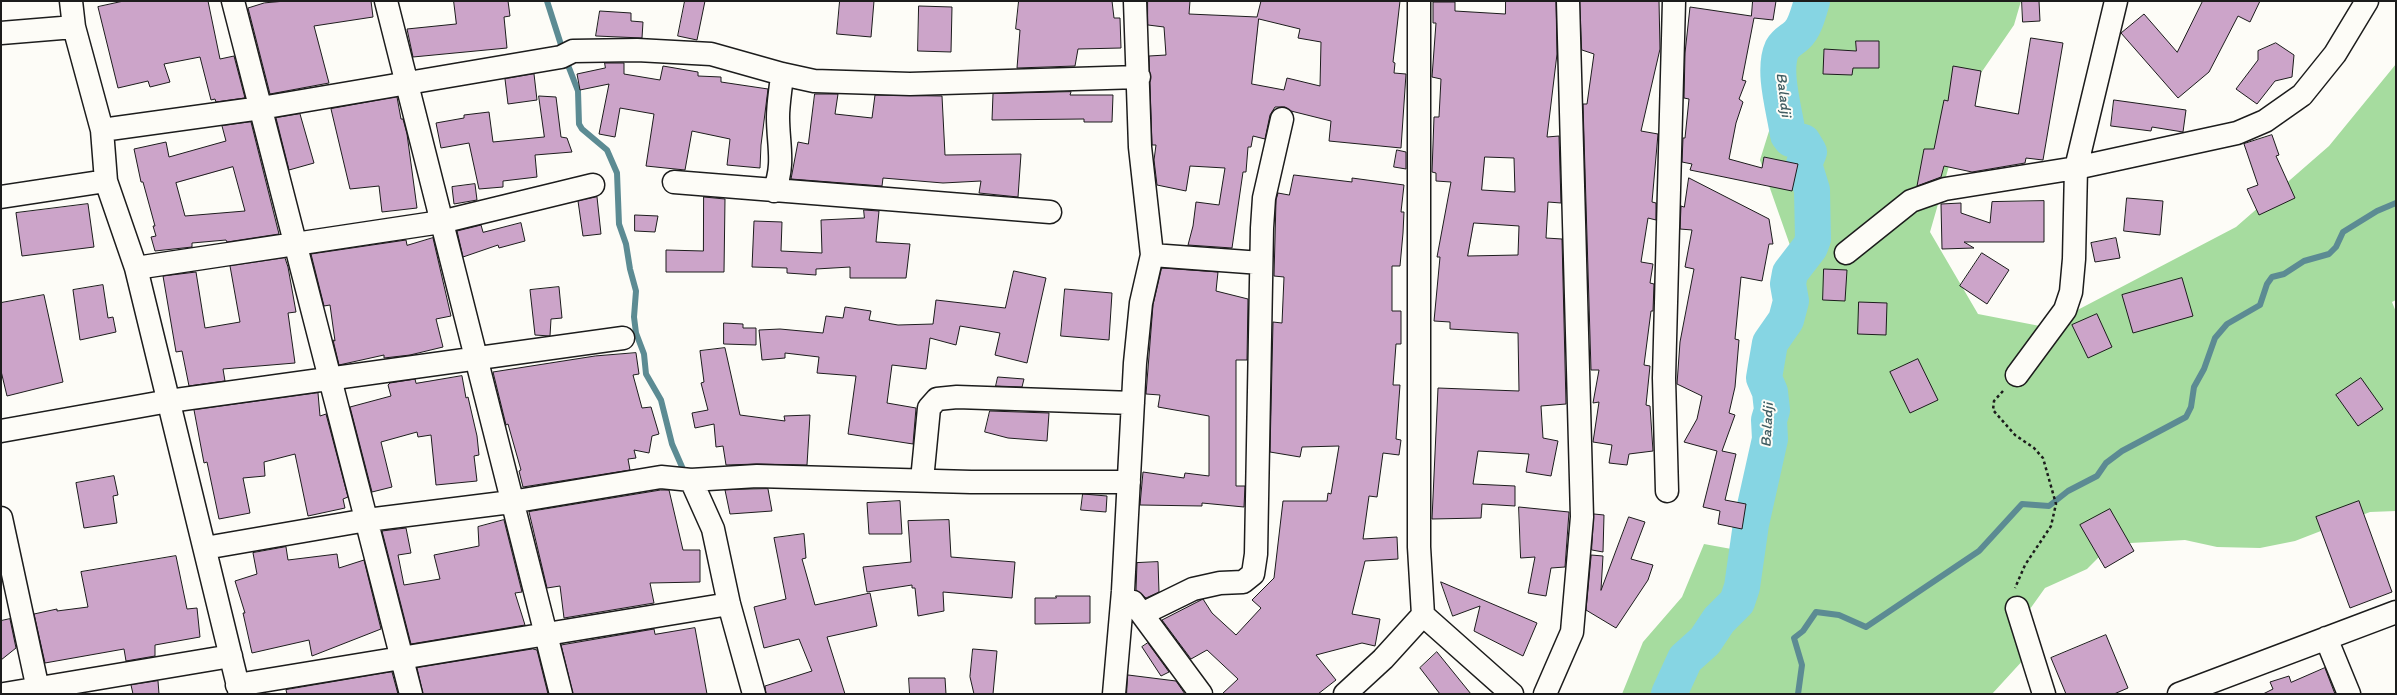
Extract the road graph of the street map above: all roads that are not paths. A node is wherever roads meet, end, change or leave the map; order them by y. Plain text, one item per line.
1 (71, 1) edge
2 (233, 1) edge
3 (386, 1) edge
4 (1135, 1) edge
5 (1418, 1) edge
6 (1568, 1) edge
7 (1674, 1) edge
8 (2116, 1) edge
9 (2367, 1) edge
10 (74, 28) junction
11 (1, 33) edge
12 (782, 74) junction
13 (1139, 77) junction
14 (406, 82) junction
15 (261, 108) junction
16 (1282, 119) dead end
17 (102, 130) junction
18 (2076, 168) junction
19 (106, 181) junction
20 (674, 182) dead end
21 (593, 185) dead end
22 (774, 191) junction
23 (1, 197) edge
24 (1050, 212) dead end
25 (441, 222) junction
26 (296, 246) junction
27 (1846, 253) dead end
28 (1152, 255) junction
29 (1261, 263) junction
30 (136, 268) junction
31 (623, 338) dead end
32 (475, 359) junction
33 (2017, 375) road end
34 (331, 379) junction
35 (169, 402) junction
36 (1133, 403) junction
37 (1, 431) edge
38 (691, 480) junction
39 (922, 480) junction
40 (1129, 482) junction
41 (1667, 491) dead end
42 (511, 502) junction
43 (1, 518) edge
44 (366, 520) junction
45 (204, 548) junction
46 (1123, 591) junction
47 (729, 604) junction
48 (2016, 608) road end
49 (2396, 612) edge
50 (1142, 614) junction
51 (1423, 615) junction
52 (545, 634) junction
53 (2326, 638) junction
54 (231, 656) junction
55 (402, 658) junction
56 (238, 690) edge
57 (38, 691) edge
58 (4, 694) edge
59 (411, 694) edge
60 (561, 694) edge
61 (754, 694) edge
62 (1114, 694) edge
63 (1201, 694) edge
64 (1345, 694) edge
65 (1512, 694) edge
66 (1545, 694) edge
67 (2044, 694) edge
68 (2179, 694) edge
69 (2349, 694) edge

1 - 10 street
2 - 15 street
3 - 14 street
4 - 13 street
5 - 51 street
6 - 66 street
7 - 41 street
8 - 18 street
9 - 18 street
10 - 11 street
10 - 17 street
12 - 13 street
12 - 14 street
12 - 22 street
13 - 28 street
14 - 15 street
14 - 25 street
15 - 17 street
15 - 26 street
16 - 29 street
17 - 19 street
18 - 27 street
18 - 33 street
19 - 23 street
19 - 30 street
20 - 22 street
21 - 25 street
22 - 24 street
25 - 26 street
25 - 32 street
26 - 30 street
26 - 34 street
28 - 29 street
28 - 36 street
29 - 50 street
30 - 35 street
31 - 32 street
32 - 34 street
32 - 42 street
34 - 35 street
34 - 44 street
35 - 37 street
35 - 45 street
36 - 39 street
36 - 40 street
38 - 39 street
38 - 42 street
38 - 47 street
39 - 40 street
40 - 46 street
42 - 44 street
42 - 52 street
43 - 57 street
44 - 45 street
44 - 55 street
45 - 54 street
46 - 50 street
46 - 62 street
47 - 52 street
47 - 61 street
48 - 67 street
49 - 53 street
50 - 63 street
51 - 64 street
51 - 65 street
52 - 55 street
52 - 60 street
53 - 68 street
53 - 69 street
54 - 56 street
54 - 57 street
55 - 56 street
55 - 59 street
57 - 58 street

